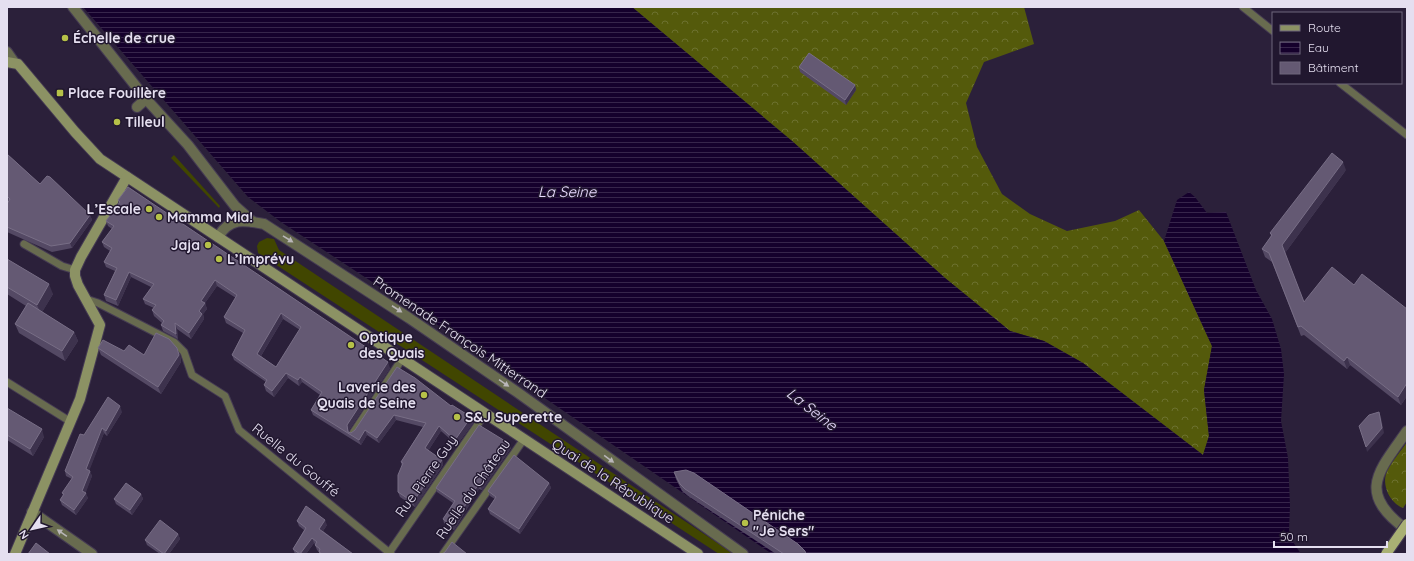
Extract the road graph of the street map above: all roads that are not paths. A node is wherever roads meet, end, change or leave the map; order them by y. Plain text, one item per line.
1 (73, 7) edge
2 (1243, 7) edge
3 (1272, 30) edge
4 (7, 52) edge
5 (10, 62) edge
6 (1341, 84) edge
7 (146, 98) junction
8 (137, 107) dead end
9 (1407, 135) edge
10 (127, 177) junction
11 (253, 222) junction
12 (218, 237) junction
13 (24, 244) dead end
14 (76, 270) junction
15 (86, 299) junction
16 (402, 359) junction
17 (7, 382) edge
18 (486, 414) junction
19 (71, 422) junction
20 (1407, 431) edge
21 (353, 433) edge
22 (524, 439) junction
23 (32, 512) junction
24 (1407, 524) edge
25 (1407, 530) edge
26 (390, 553) edge
27 (15, 554) edge
28 (92, 554) edge
29 (443, 554) edge
30 (698, 554) edge
31 (743, 554) edge
32 (1386, 554) edge

1 - 7 street, Promenade François Mitterrand
2 - 3 lane
4 - 5 street
5 - 10 main road, Quai de la République
6 - 9 lane
7 - 8 street
7 - 11 street, Promenade François Mitterrand
10 - 12 main road, Quai de la République
10 - 14 main road
11 - 12 street, Promenade François Mitterrand
11 -> 31 street, Promenade François Mitterrand
12 - 16 main road, Quai de la République
13 - 14 lane
14 - 15 main road
15 - 19 main road
15 - 26 lane, Ruelle du Gouffé
16 - 18 main road, Quai de la République
16 - 21 lane
17 - 19 lane
18 - 22 main road, Quai de la République
18 - 26 lane, Rue Pierre Guy
19 - 23 main road
20 - 25 street
22 - 29 lane, Ruelle du Château
22 - 30 main road, Quai de la République
23 - 27 main road
28 -> 23 street
24 - 32 main road, bridge

